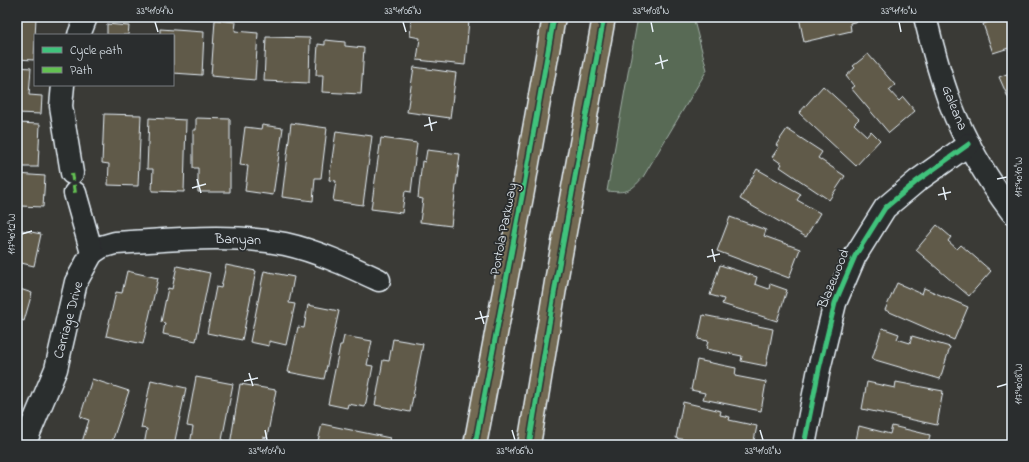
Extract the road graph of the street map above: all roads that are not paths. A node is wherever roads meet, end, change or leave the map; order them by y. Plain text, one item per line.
1 (86, 17) edge
2 (554, 17) edge
3 (604, 17) edge
4 (925, 17) edge
5 (79, 34) edge
6 (63, 86) edge
7 (969, 144) junction
8 (1012, 212) edge
9 (92, 253) junction
10 (379, 280) dead end
11 (24, 445) edge
12 (475, 445) edge
13 (529, 445) edge
14 (804, 445) edge

1 - 5 street
2 - 12 main road, Portola Parkway
3 - 13 main road
4 - 7 street, Galeana
6 - 9 street
7 - 8 street, Galeana
7 - 14 street, Blazewood
9 - 10 street, Banyan
9 - 11 street, Carriage Drive

